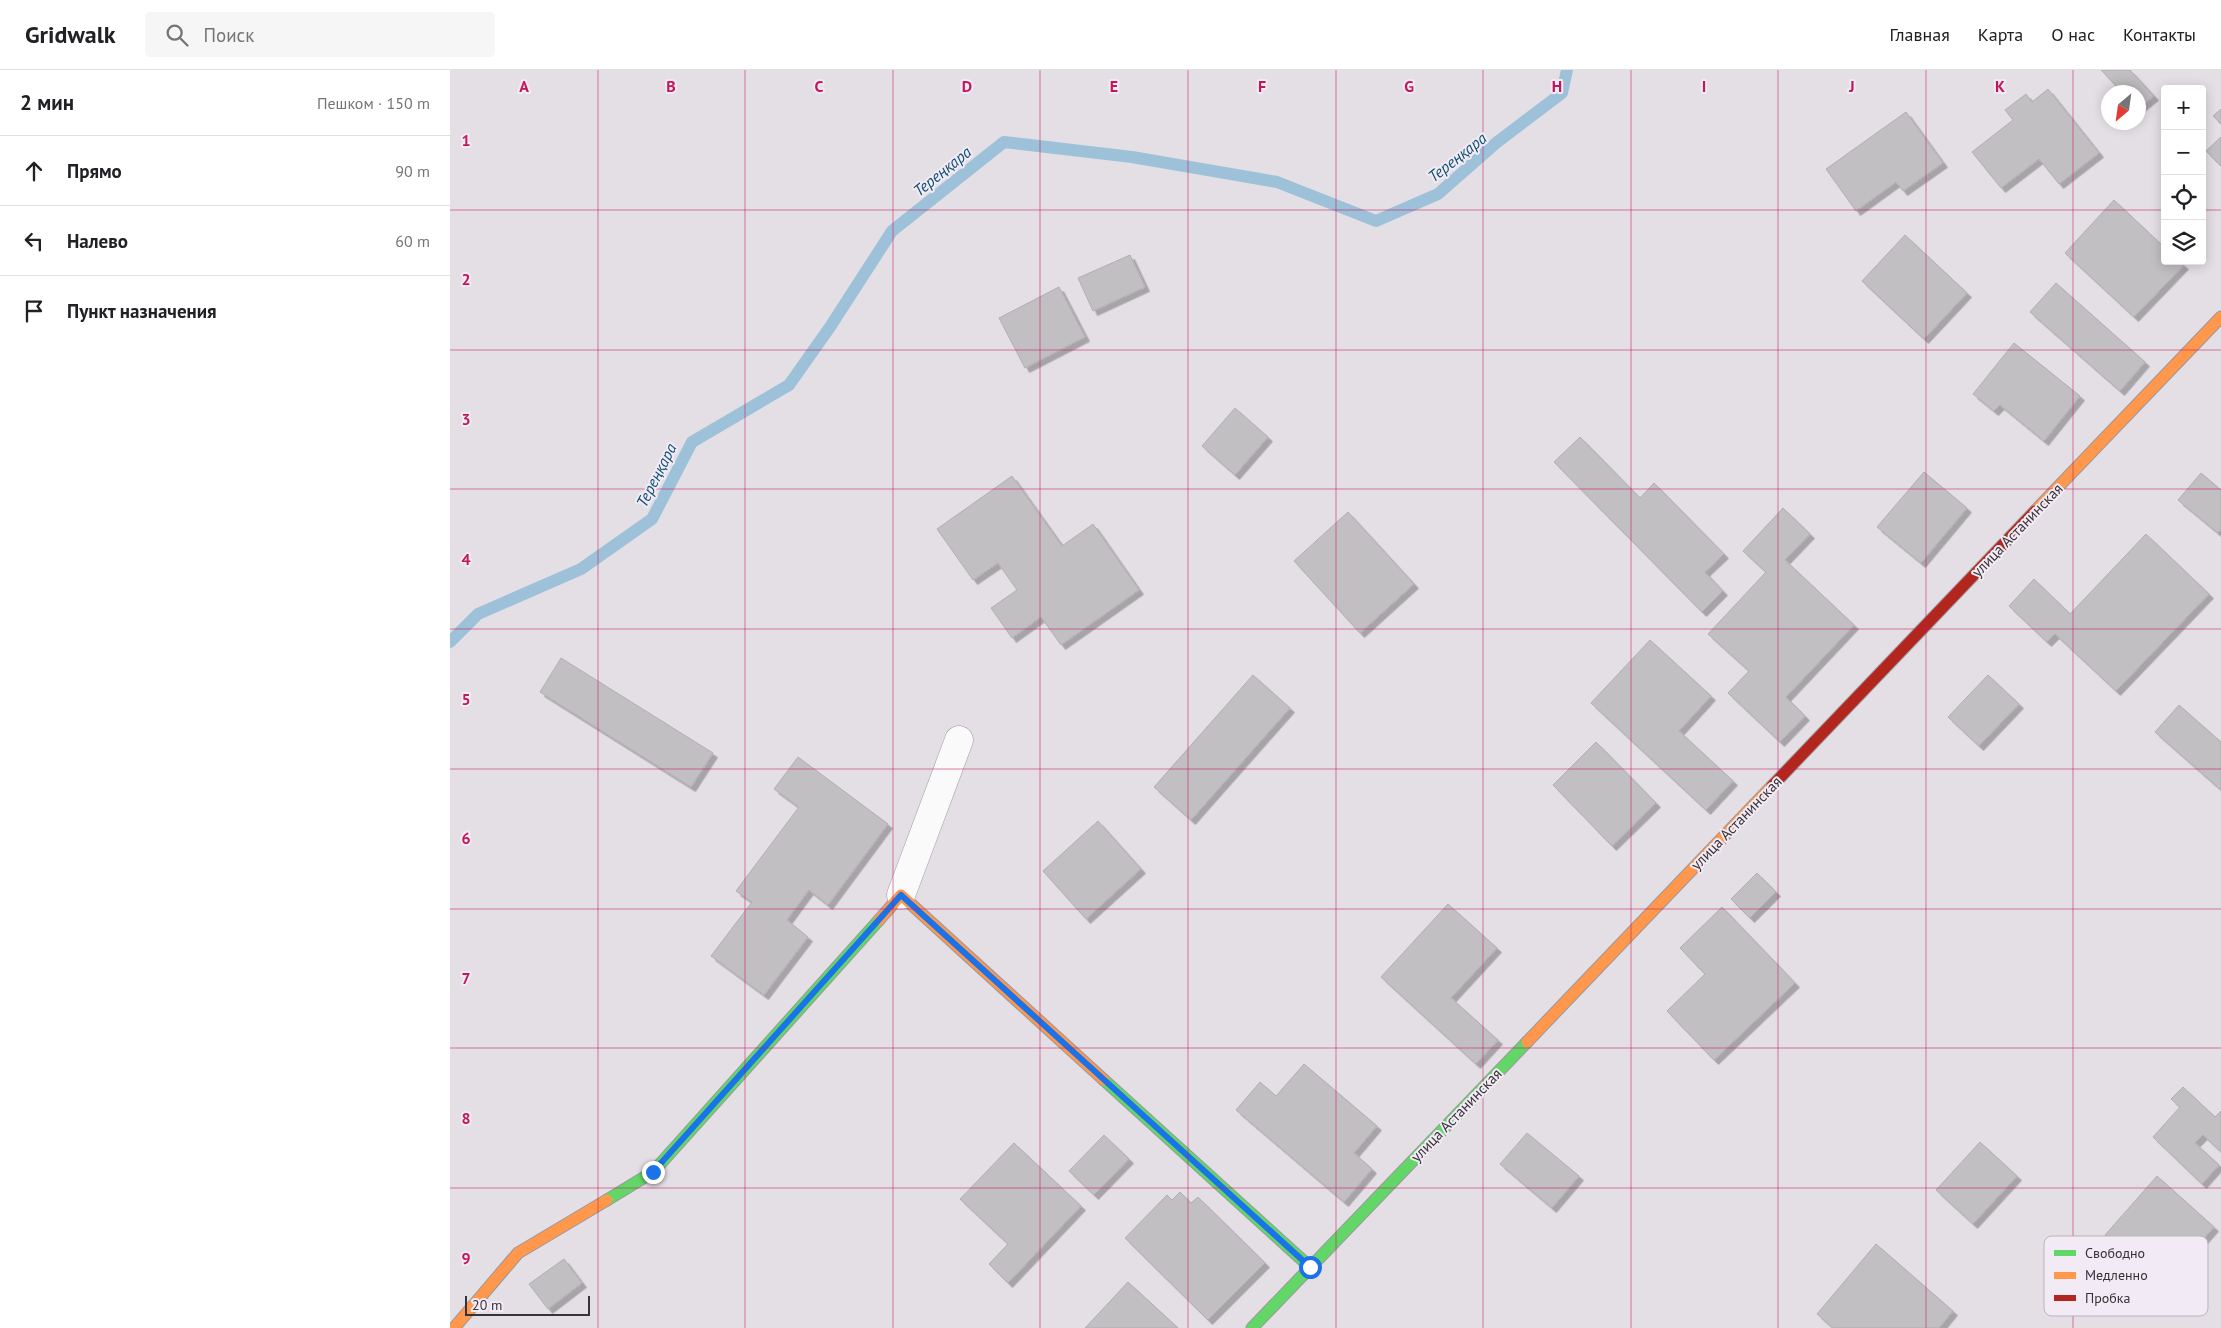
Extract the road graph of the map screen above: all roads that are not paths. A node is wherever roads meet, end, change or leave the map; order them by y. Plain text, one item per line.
1 (2221, 318) edge
2 (959, 740) dead end
3 (901, 895) junction
4 (1310, 1267) junction
5 (454, 1328) edge
6 (1252, 1328) edge

1 - 4 street, улица Астанинская
2 - 3 street
3 - 4 street
3 - 5 street
4 - 6 street, улица Астанинская

